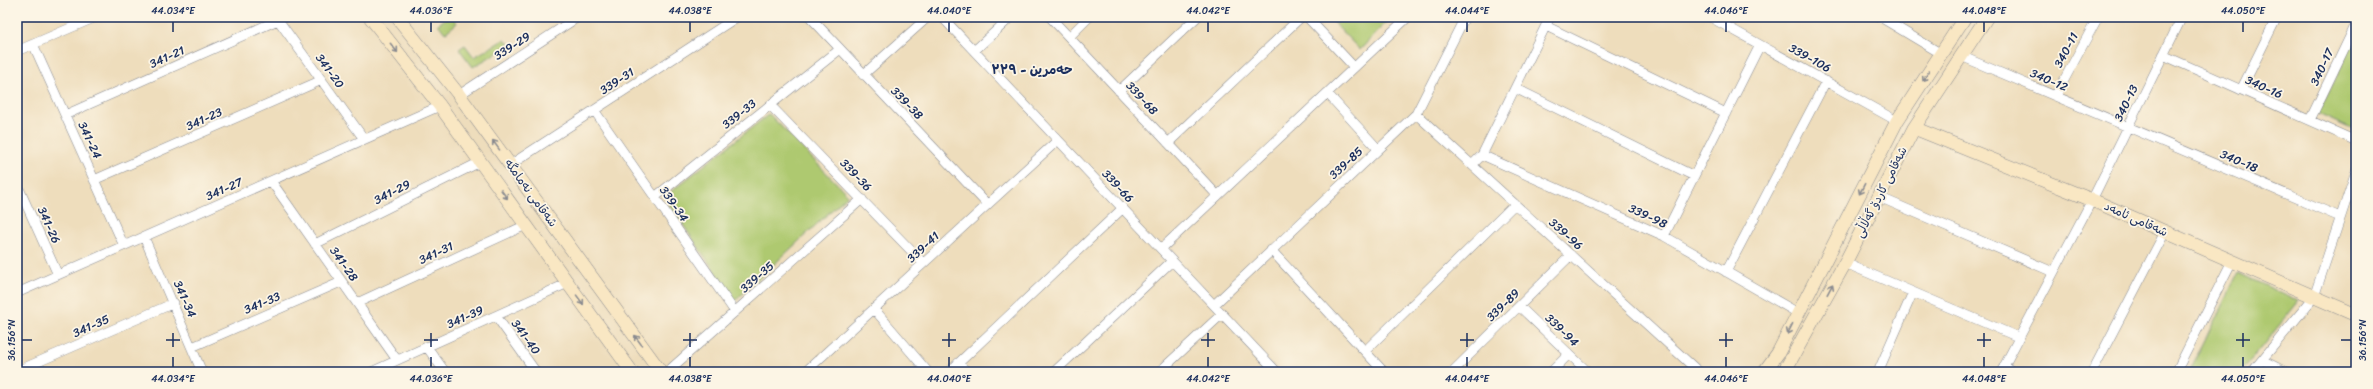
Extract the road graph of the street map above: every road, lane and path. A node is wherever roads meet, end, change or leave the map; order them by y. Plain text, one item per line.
1 (96, 17) edge
2 (370, 17) edge
3 (397, 17) edge
4 (578, 17) edge
5 (737, 17) edge
6 (810, 17) edge
7 (928, 17) edge
8 (942, 17) edge
9 (1011, 17) edge
10 (1050, 17) edge
11 (1089, 17) edge
12 (1197, 17) edge
13 (1301, 17) edge
14 (1307, 17) edge
15 (1408, 17) edge
16 (1465, 17) edge
17 (1550, 17) edge
18 (1710, 17) edge
19 (1880, 17) edge
20 (1965, 17) edge
21 (1987, 17) edge
22 (2098, 17) edge
23 (2182, 17) edge
24 (2277, 17) edge
25 (277, 19) edge
26 (2356, 24) edge
27 (1546, 26) junction
28 (1956, 32) junction
29 (1069, 37) junction
30 (1970, 41) junction
31 (34, 44) junction
32 (1760, 45) junction
33 (839, 50) junction
34 (974, 51) junction
35 (17, 52) edge
36 (1940, 53) junction
37 (2163, 55) junction
38 (1961, 56) junction
39 (1354, 67) junction
40 (863, 75) junction
41 (322, 80) junction
42 (1826, 81) junction
43 (1515, 88) junction
44 (2241, 90) junction
45 (1119, 91) junction
46 (1327, 93) junction
47 (459, 95) junction
48 (2056, 95) junction
49 (770, 105) junction
50 (440, 106) junction
51 (594, 110) junction
52 (1726, 113) junction
53 (1416, 114) junction
54 (65, 115) junction
55 (2310, 120) junction
56 (1897, 121) junction
57 (2128, 126) junction
58 (1914, 128) junction
59 (364, 139) junction
60 (1058, 140) junction
61 (2356, 141) edge
62 (1168, 143) junction
63 (1378, 149) junction
64 (1482, 154) junction
65 (480, 162) junction
66 (510, 165) junction
67 (1472, 165) junction
68 (2356, 171) edge
69 (1694, 176) junction
70 (94, 180) junction
71 (272, 181) junction
72 (17, 184) edge
73 (1217, 195) junction
74 (1879, 196) junction
75 (655, 197) junction
76 (862, 199) junction
77 (2092, 200) junction
78 (987, 204) junction
79 (1515, 204) junction
80 (1123, 208) junction
81 (2340, 217) junction
82 (526, 225) junction
83 (2165, 232) junction
84 (1664, 236) junction
85 (144, 237) junction
86 (315, 244) junction
87 (124, 246) junction
88 (1161, 248) junction
89 (1271, 250) junction
90 (1571, 255) junction
91 (1172, 261) junction
92 (2232, 261) junction
93 (923, 263) junction
94 (1845, 263) junction
95 (1726, 272) junction
96 (2053, 272) junction
97 (58, 275) junction
98 (342, 282) junction
99 (568, 283) junction
100 (1913, 292) junction
101 (17, 293) edge
102 (2314, 297) junction
103 (174, 303) junction
104 (357, 303) junction
105 (1214, 305) junction
106 (1519, 306) junction
107 (874, 309) junction
108 (735, 312) junction
109 (1222, 314) junction
110 (1798, 314) junction
111 (2356, 315) edge
112 (496, 316) junction
113 (2018, 337) junction
114 (192, 346) junction
115 (427, 347) junction
116 (1364, 350) junction
117 (1569, 354) junction
118 (397, 360) junction
119 (2262, 360) junction
120 (958, 363) junction
121 (2002, 369) edge
122 (17, 371) edge
123 (200, 371) edge
124 (1162, 371) edge
125 (371, 372) edge
126 (445, 372) edge
127 (536, 372) edge
128 (632, 372) edge
129 (661, 372) edge
130 (667, 372) edge
131 (805, 372) edge
132 (928, 372) edge
133 (949, 372) edge
134 (967, 372) edge
135 (1054, 372) edge
136 (1277, 372) edge
137 (1384, 372) edge
138 (1452, 372) edge
139 (1551, 372) edge
140 (1588, 372) edge
141 (1699, 372) edge
142 (1764, 372) edge
143 (1784, 372) edge
144 (1878, 372) edge
145 (2013, 372) edge
146 (2092, 372) edge
147 (2176, 372) edge
148 (2252, 372) edge
149 (2286, 372) edge

1 - 31 street
2 -> 50 street, شەقامی نەمامگە
3 - 47 street, شەقامی نەمامگە
4 - 47 street, 339-29
5 - 51 street, 339-31
6 - 33 street, 339-38
7 - 40 street
8 - 34 street, 339-66
9 - 34 street
10 - 29 street, 339-68
11 - 29 street
12 - 45 street
13 - 62 street
14 - 39 street
15 - 39 street
16 - 53 street, 339-85
17 - 27 street
18 - 32 street, 339-106
19 - 36 street
20 - 28 street, شەقامی کاردۆ گەڵاڵی
21 - 30 street, شەقامی کاردۆ گەڵاڵی
22 - 48 street, 340-11
23 - 37 street, 340-13
24 - 44 street
25 - 41 street, 341-20
25 - 54 street, 341-21
26 - 55 street, 340-17
27 - 43 street
27 - 52 street
28 - 30 street
28 - 36 street, شەقامی کاردۆ گەڵاڵی
29 - 45 street, 339-68
30 - 38 street, شەقامی کاردۆ گەڵاڵی
31 - 35 street
31 - 54 street, 341-24
32 - 42 street, 339-106
32 - 52 street
33 - 40 street, 339-38
33 - 49 street, 339-33
34 - 60 street, 339-66
36 -> 56 street, شەقامی کاردۆ گەڵاڵی
37 - 44 street, 340-16
37 - 57 street, 340-13
38 - 48 street, 340-12
38 - 58 street, شەقامی کاردۆ گەڵاڵی
39 - 46 street
40 - 78 street, 339-38
41 - 59 street, 341-20
41 - 70 street, 341-23
42 - 56 street, 339-106
42 - 95 street
43 - 64 street
43 - 69 street
44 - 55 street, 340-16
45 - 62 street, 339-68
46 - 63 street
46 - 73 street
66 -> 47 street, شەقامی نەمامگە
48 - 57 street, 340-12
49 - 75 street, 339-33
49 - 76 street, 339-36
50 - 59 street, 341-27
50 - 65 street, شەقامی نەمامگە
51 - 66 street, 339-31
51 - 75 street, 339-34
52 - 69 street
53 - 63 street, 339-85
53 - 67 street, 339-96
54 - 70 street, 341-24
55 - 61 street, 340-16
56 -> 110 street, شەقامی کاردۆ گەڵاڵی
57 - 77 street, 340-13
57 - 81 street, 340-18
58 - 74 street, شەقامی کاردۆ گەڵاڵی
58 - 77 street, شەقامی ئامەد
59 - 71 street, 341-27
60 - 78 street, 339-41
60 - 80 street, 339-66
62 - 73 street, 339-68
63 - 89 street, 339-85
64 - 67 street
64 - 84 street, 339-98
65 -> 82 street, شەقامی نەمامگە
65 - 86 street, 341-29
129 -> 66 street, شەقامی نەمامگە
67 - 79 street, 339-96
68 - 81 street
69 - 84 street
70 - 87 street, 341-24
71 - 85 street, 341-27
71 - 86 street, 341-28
72 - 97 street, 341-26
73 - 88 street
74 - 94 street, شەقامی کاردۆ گەڵاڵی
74 - 96 street
75 - 108 street, 339-34
76 - 93 street, 339-36
76 - 108 street, 339-35
77 - 83 street, شەقامی ئامەد
77 - 96 street, 340-13
78 - 93 street, 339-41
79 - 90 street, 339-96
79 - 116 street
80 - 88 street, 339-66
80 - 120 street
81 - 102 street
82 - 99 street, شەقامی نەمامگە
82 - 104 street, 341-31
83 - 92 street, شەقامی ئامەد
83 - 146 street
84 - 95 street, 339-98
85 - 87 street, 341-27
85 - 103 street, 341-34
86 - 98 street, 341-28
87 - 97 street, 341-27
88 - 91 street, 339-66
89 - 105 street, 339-85
89 - 116 street
90 - 106 street, 339-89
90 - 141 street, 339-96
91 - 105 street, 339-66
91 - 135 street
92 - 102 street, شەقامی ئامەد
92 - 147 street
93 - 107 street, 339-41
94 - 100 street
143 -> 94 street, شەقامی کاردۆ گەڵاڵی
95 - 110 street, 339-98
96 - 113 street, 340-13
97 - 101 street, 341-27
98 - 104 street, 341-28
98 - 114 street, 341-33
99 - 112 street, 341-39
99 -> 128 street, شەقامی نەمامگە
100 - 113 street
100 - 144 street
102 - 111 street, شەقامی ئامەد
102 - 119 street
103 - 114 street, 341-34
103 - 122 street, 341-35
104 - 118 street, 341-28
105 - 109 street, 339-66
106 - 117 street, 339-94
106 - 138 street, 339-89
107 - 131 street, 339-41
107 - 132 street
108 - 130 street, 339-35
109 - 124 street
109 - 136 street, 339-66
110 -> 142 street, شەقامی کاردۆ گەڵاڵی
112 - 115 street, 341-39
112 - 127 street, 341-40
113 - 121 street, 340-13
114 - 123 street, 341-34
115 - 118 street, 341-39
115 - 126 street
116 - 137 street
117 - 139 street
117 - 140 street, 339-94
118 - 125 street, 341-39
119 - 148 street
119 - 149 street
120 - 133 street
120 - 134 street
121 - 145 street

